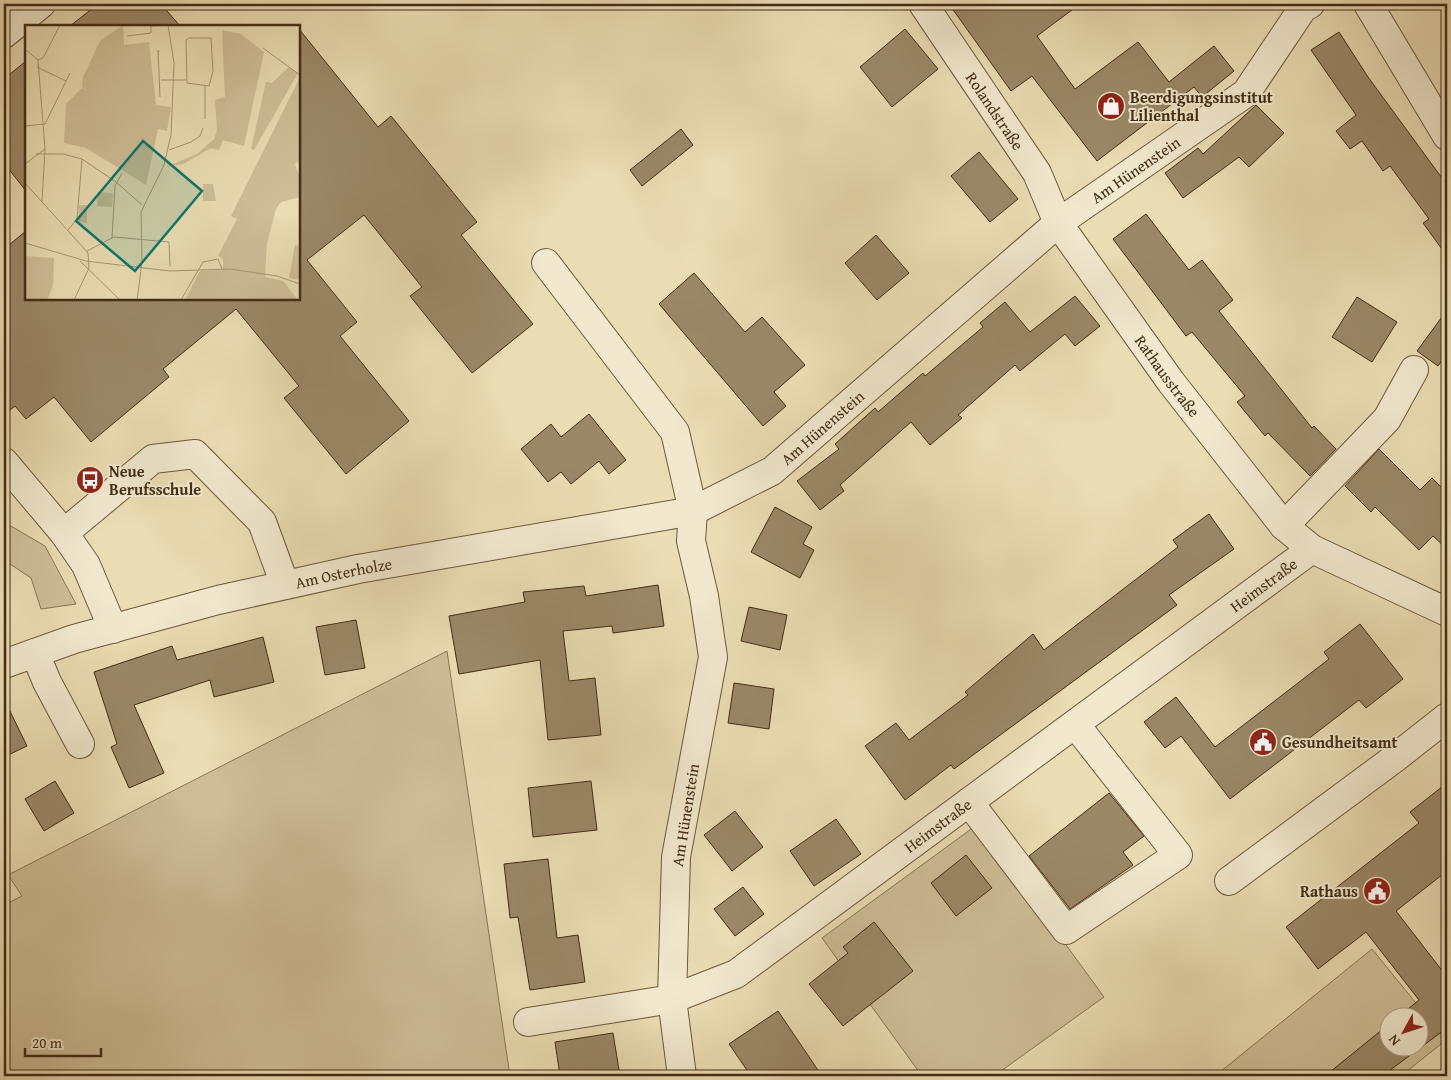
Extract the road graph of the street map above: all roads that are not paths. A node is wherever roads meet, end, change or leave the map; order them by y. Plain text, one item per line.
1 (41, 4) edge
2 (923, 4) edge
3 (1310, 4) edge
4 (1368, 4) edge
5 (4, 34) edge
6 (1447, 136) edge
7 (1058, 223) junction
8 (546, 263) dead end
9 (1414, 370) dead end
10 (4, 462) edge
11 (692, 511) junction
12 (1284, 526) junction
13 (64, 534) junction
14 (1312, 549) junction
15 (285, 585) junction
16 (1447, 612) edge
17 (113, 629) junction
18 (35, 653) junction
19 (4, 664) edge
20 (1447, 716) edge
21 (1076, 724) junction
22 (80, 744) dead end
23 (969, 802) junction
24 (1229, 881) dead end
25 (672, 999) junction
26 (528, 1022) dead end
27 (682, 1076) edge

1 - 5 street
2 - 7 street, Rolandstraße
3 - 7 street, Am Hünenstein
4 - 6 street
7 - 11 street, Am Hünenstein
7 - 12 street, Rathausstraße
8 - 11 street
9 - 12 street
10 - 13 street
11 - 15 street, Am Osterholze
11 - 25 street, Am Hünenstein
12 - 14 street, Rathausstraße
13 - 15 street
13 - 17 street
14 - 16 street, Rathausstraße
14 - 21 street, Heimstraße
15 - 17 street, Am Osterholze
17 - 18 street, Am Osterholze
18 - 19 street, Am Osterholze
18 - 22 street
20 - 24 street
21 - 23 street, Heimstraße
21 - 23 street
23 - 25 street, Heimstraße
25 - 26 street, Heimstraße
25 - 27 street, Am Hünenstein

